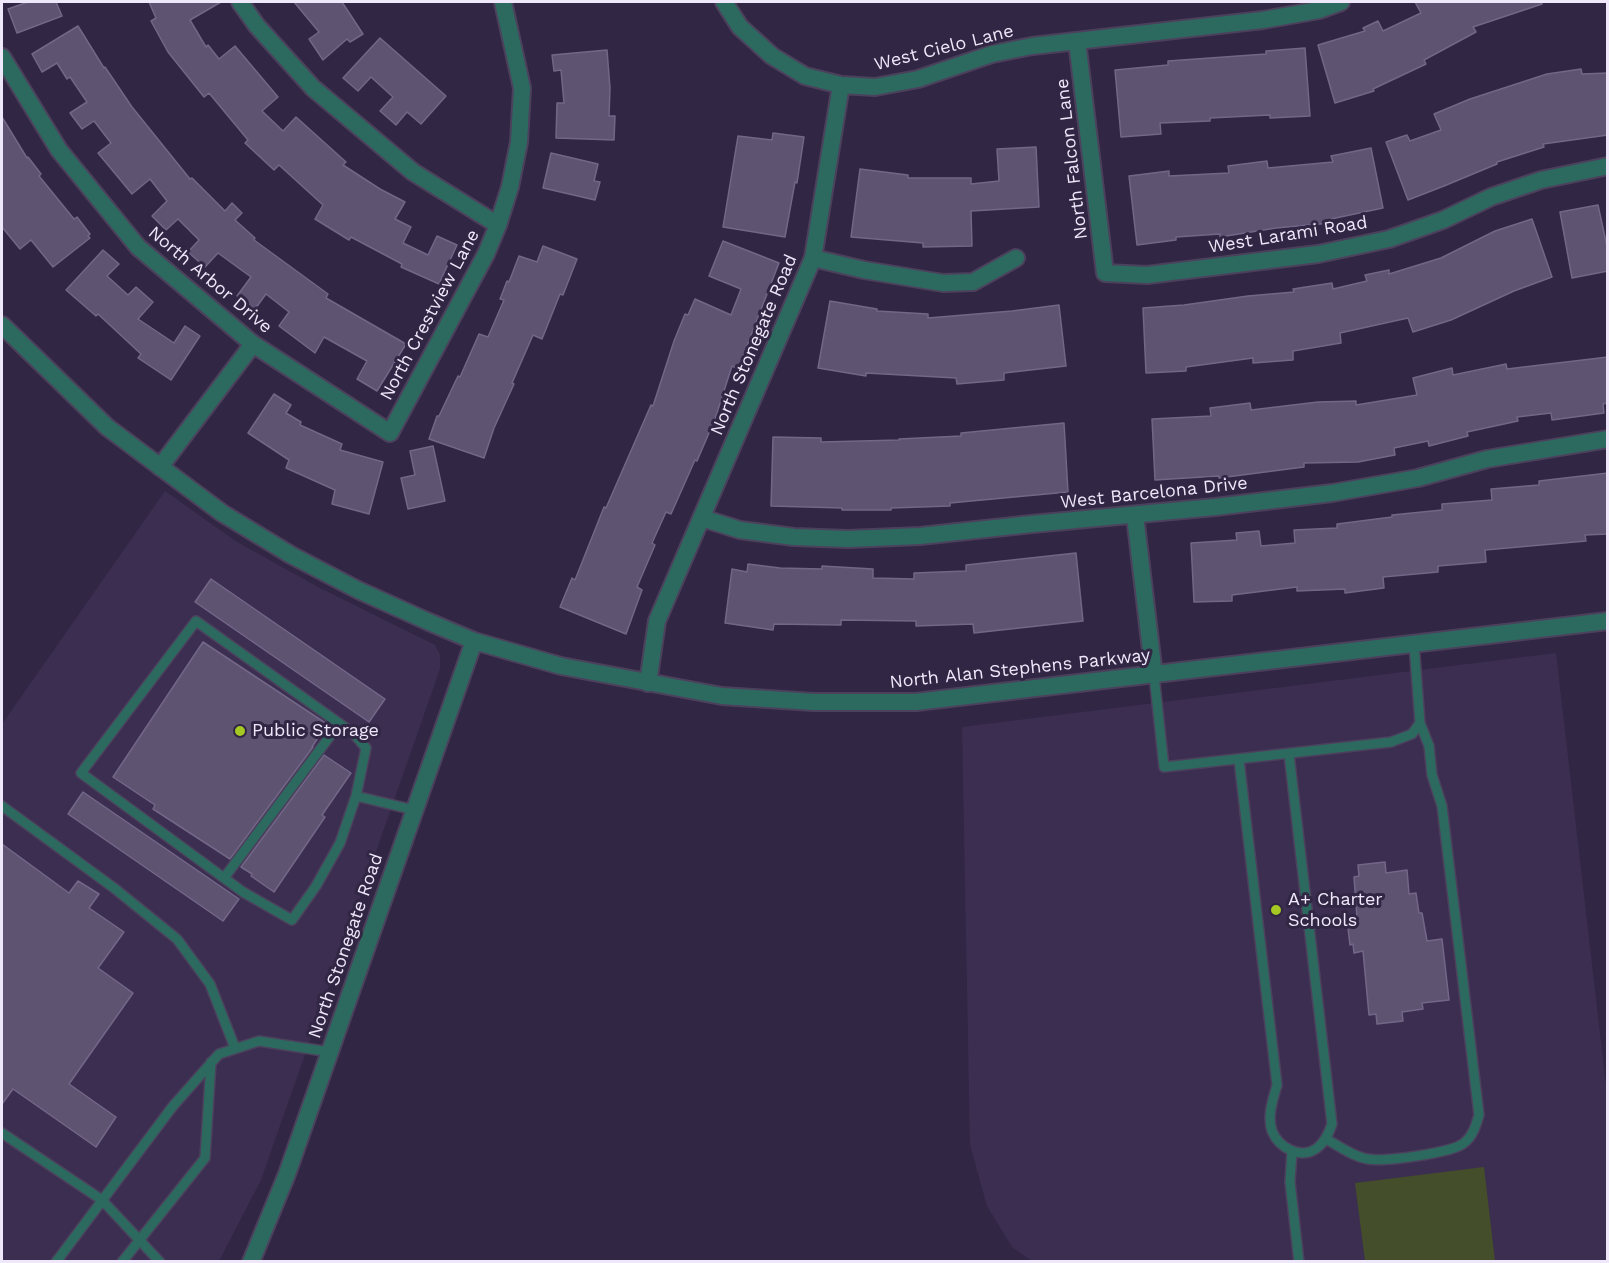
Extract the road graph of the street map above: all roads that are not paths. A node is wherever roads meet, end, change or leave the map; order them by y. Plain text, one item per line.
1 (240, 2) edge
2 (503, 2) edge
3 (724, 2) edge
4 (1341, 2) edge
5 (1077, 41) junction
6 (2, 57) edge
7 (841, 85) junction
8 (1608, 166) edge
9 (498, 225) junction
10 (813, 258) junction
11 (1016, 258) dead end
12 (1105, 273) joint
13 (2, 325) edge
14 (253, 344) junction
15 (390, 433) joint
16 (1608, 440) edge
17 (160, 467) junction
18 (1135, 516) junction
19 (702, 518) junction
20 (1608, 621) edge
21 (474, 641) junction
22 (1414, 644) junction
23 (1154, 675) junction
24 (648, 683) junction
25 (1420, 723) junction
26 (339, 724) junction
27 (1289, 754) junction
28 (1239, 760) junction
29 (356, 796) junction
30 (2, 806) edge
31 (414, 810) junction
32 (224, 878) junction
33 (235, 1048) junction
34 (330, 1052) junction
35 (211, 1062) junction
36 (2, 1133) edge
37 (1326, 1139) junction
38 (1292, 1151) junction
39 (102, 1200) junction
40 (140, 1239) junction
41 (56, 1262) edge
42 (122, 1262) edge
43 (160, 1262) edge
44 (250, 1262) edge
45 (1299, 1262) edge

1 - 9 street
2 - 9 street, North Crestview Lane
3 - 7 street
4 - 5 street, West Cielo Lane
5 - 7 street, West Cielo Lane
5 - 12 street, North Falcon Lane
6 - 14 street, North Arbor Drive
7 - 10 street, North Stonegate Road
8 - 12 street, West Larami Road
9 - 15 street, North Crestview Lane
10 - 11 street
10 - 19 street, North Stonegate Road
13 - 17 street, North Alan Stephens Parkway
14 - 15 street, North Arbor Drive
14 - 17 street
16 - 18 street, West Barcelona Drive
17 - 21 street, North Alan Stephens Parkway
18 - 19 street, West Barcelona Drive
18 - 23 street
19 - 24 street, North Stonegate Road
20 - 22 street, North Alan Stephens Parkway
21 - 24 street, North Alan Stephens Parkway
21 - 31 street, North Stonegate Road
22 - 23 street, North Alan Stephens Parkway
22 - 25 lane
23 - 24 street, North Alan Stephens Parkway
23 - 28 lane
25 - 27 lane
25 - 37 lane
26 - 29 lane
26 - 32 lane
26 - 32 lane
27 - 28 lane
27 - 37 lane
28 - 38 lane
29 - 31 lane
29 - 32 lane
30 - 33 lane
31 - 34 street, North Stonegate Road
33 - 34 lane
33 - 35 lane
34 - 44 street, North Stonegate Road
35 - 39 lane
35 - 40 lane
36 - 39 lane
37 - 38 lane
38 - 45 lane
39 - 40 lane
39 - 41 lane
40 - 42 lane
40 - 43 lane

